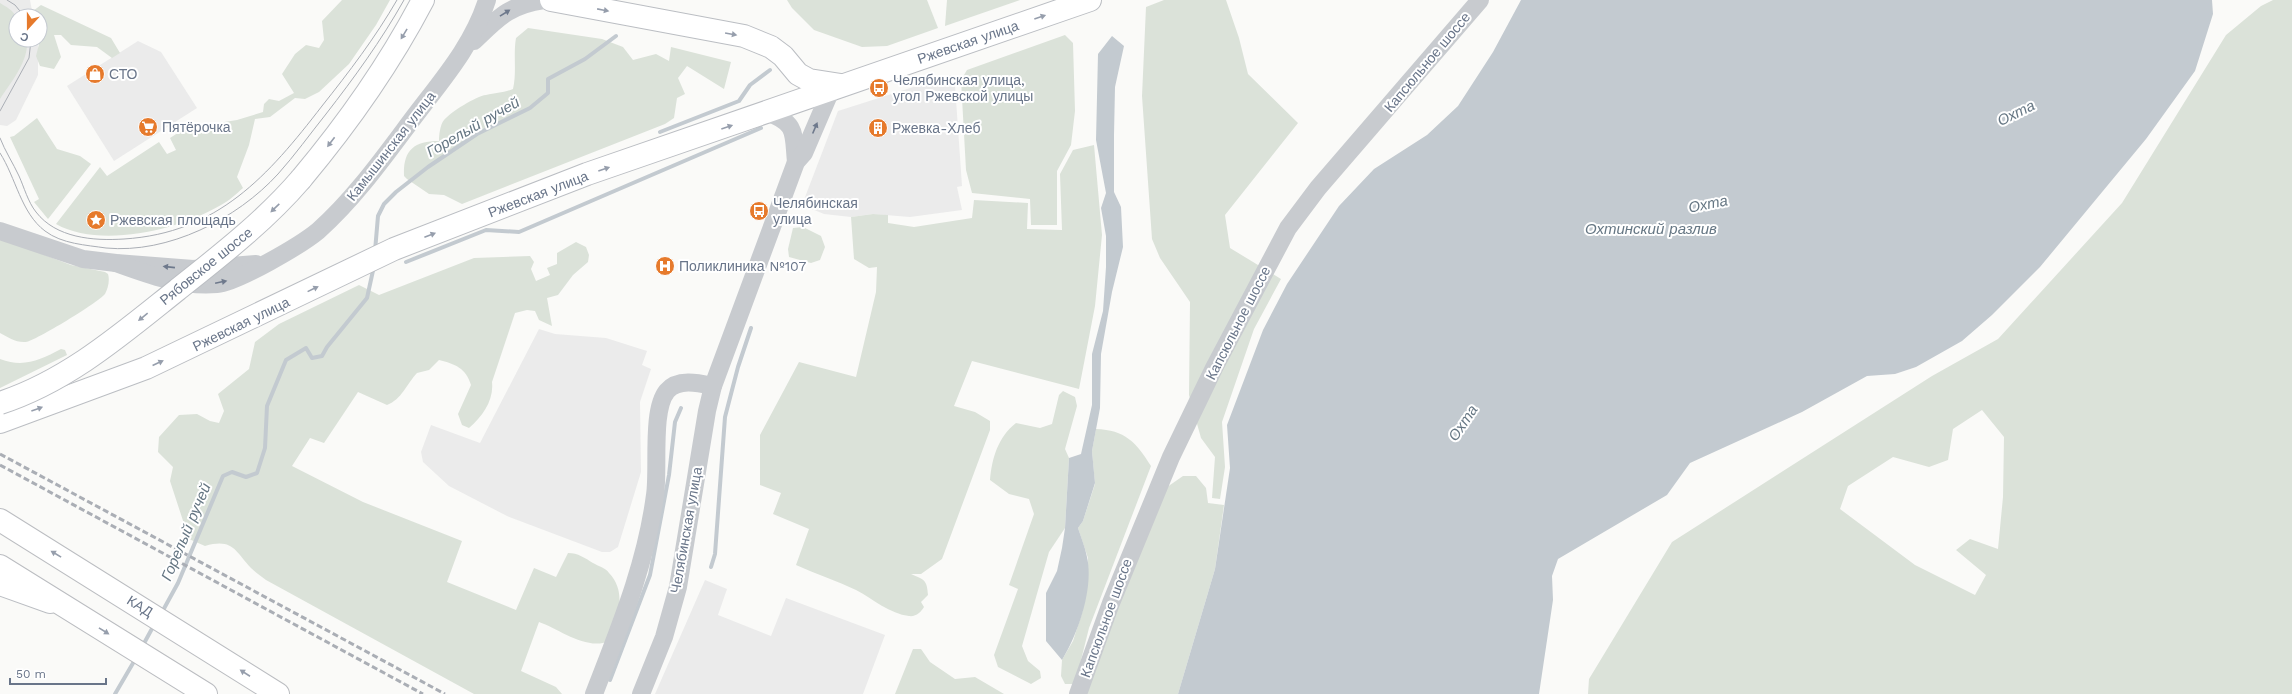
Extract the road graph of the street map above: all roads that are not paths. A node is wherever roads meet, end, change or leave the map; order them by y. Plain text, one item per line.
1 (423, 0) edge
2 (487, 0) edge
3 (544, 0) edge
4 (551, 0) edge
5 (1090, 0) edge
6 (1480, 0) edge
7 (466, 49) junction
8 (838, 88) junction
9 (768, 113) junction
10 (796, 162) junction
11 (0, 231) edge
12 (713, 386) junction
13 (0, 403) edge
14 (0, 422) edge
15 (0, 520) edge
16 (0, 566) edge
17 (0, 584) edge
18 (71, 610) junction
19 (206, 694) edge
20 (278, 694) edge
21 (594, 694) edge
22 (641, 694) edge
23 (1078, 694) edge

1 -> 13 main road, Рябовское шоссе, bridge
2 - 7 street, Камышинская улица
7 -> 3 street
4 -> 8 main road
8 -> 5 main road, Ржевская улица
6 - 23 street, Капсюльное шоссе
7 - 11 street, Камышинская улица
8 - 9 main road, Ржевская улица
10 -> 8 street, Челябинская улица
9 - 10 street, Челябинская улица
14 -> 9 main road, Ржевская улица
10 - 12 street, Челябинская улица
12 - 21 street
12 - 22 street, Челябинская улица
20 -> 15 main road, КАД
16 - 18 main road
17 - 18 main road
18 -> 19 main road

